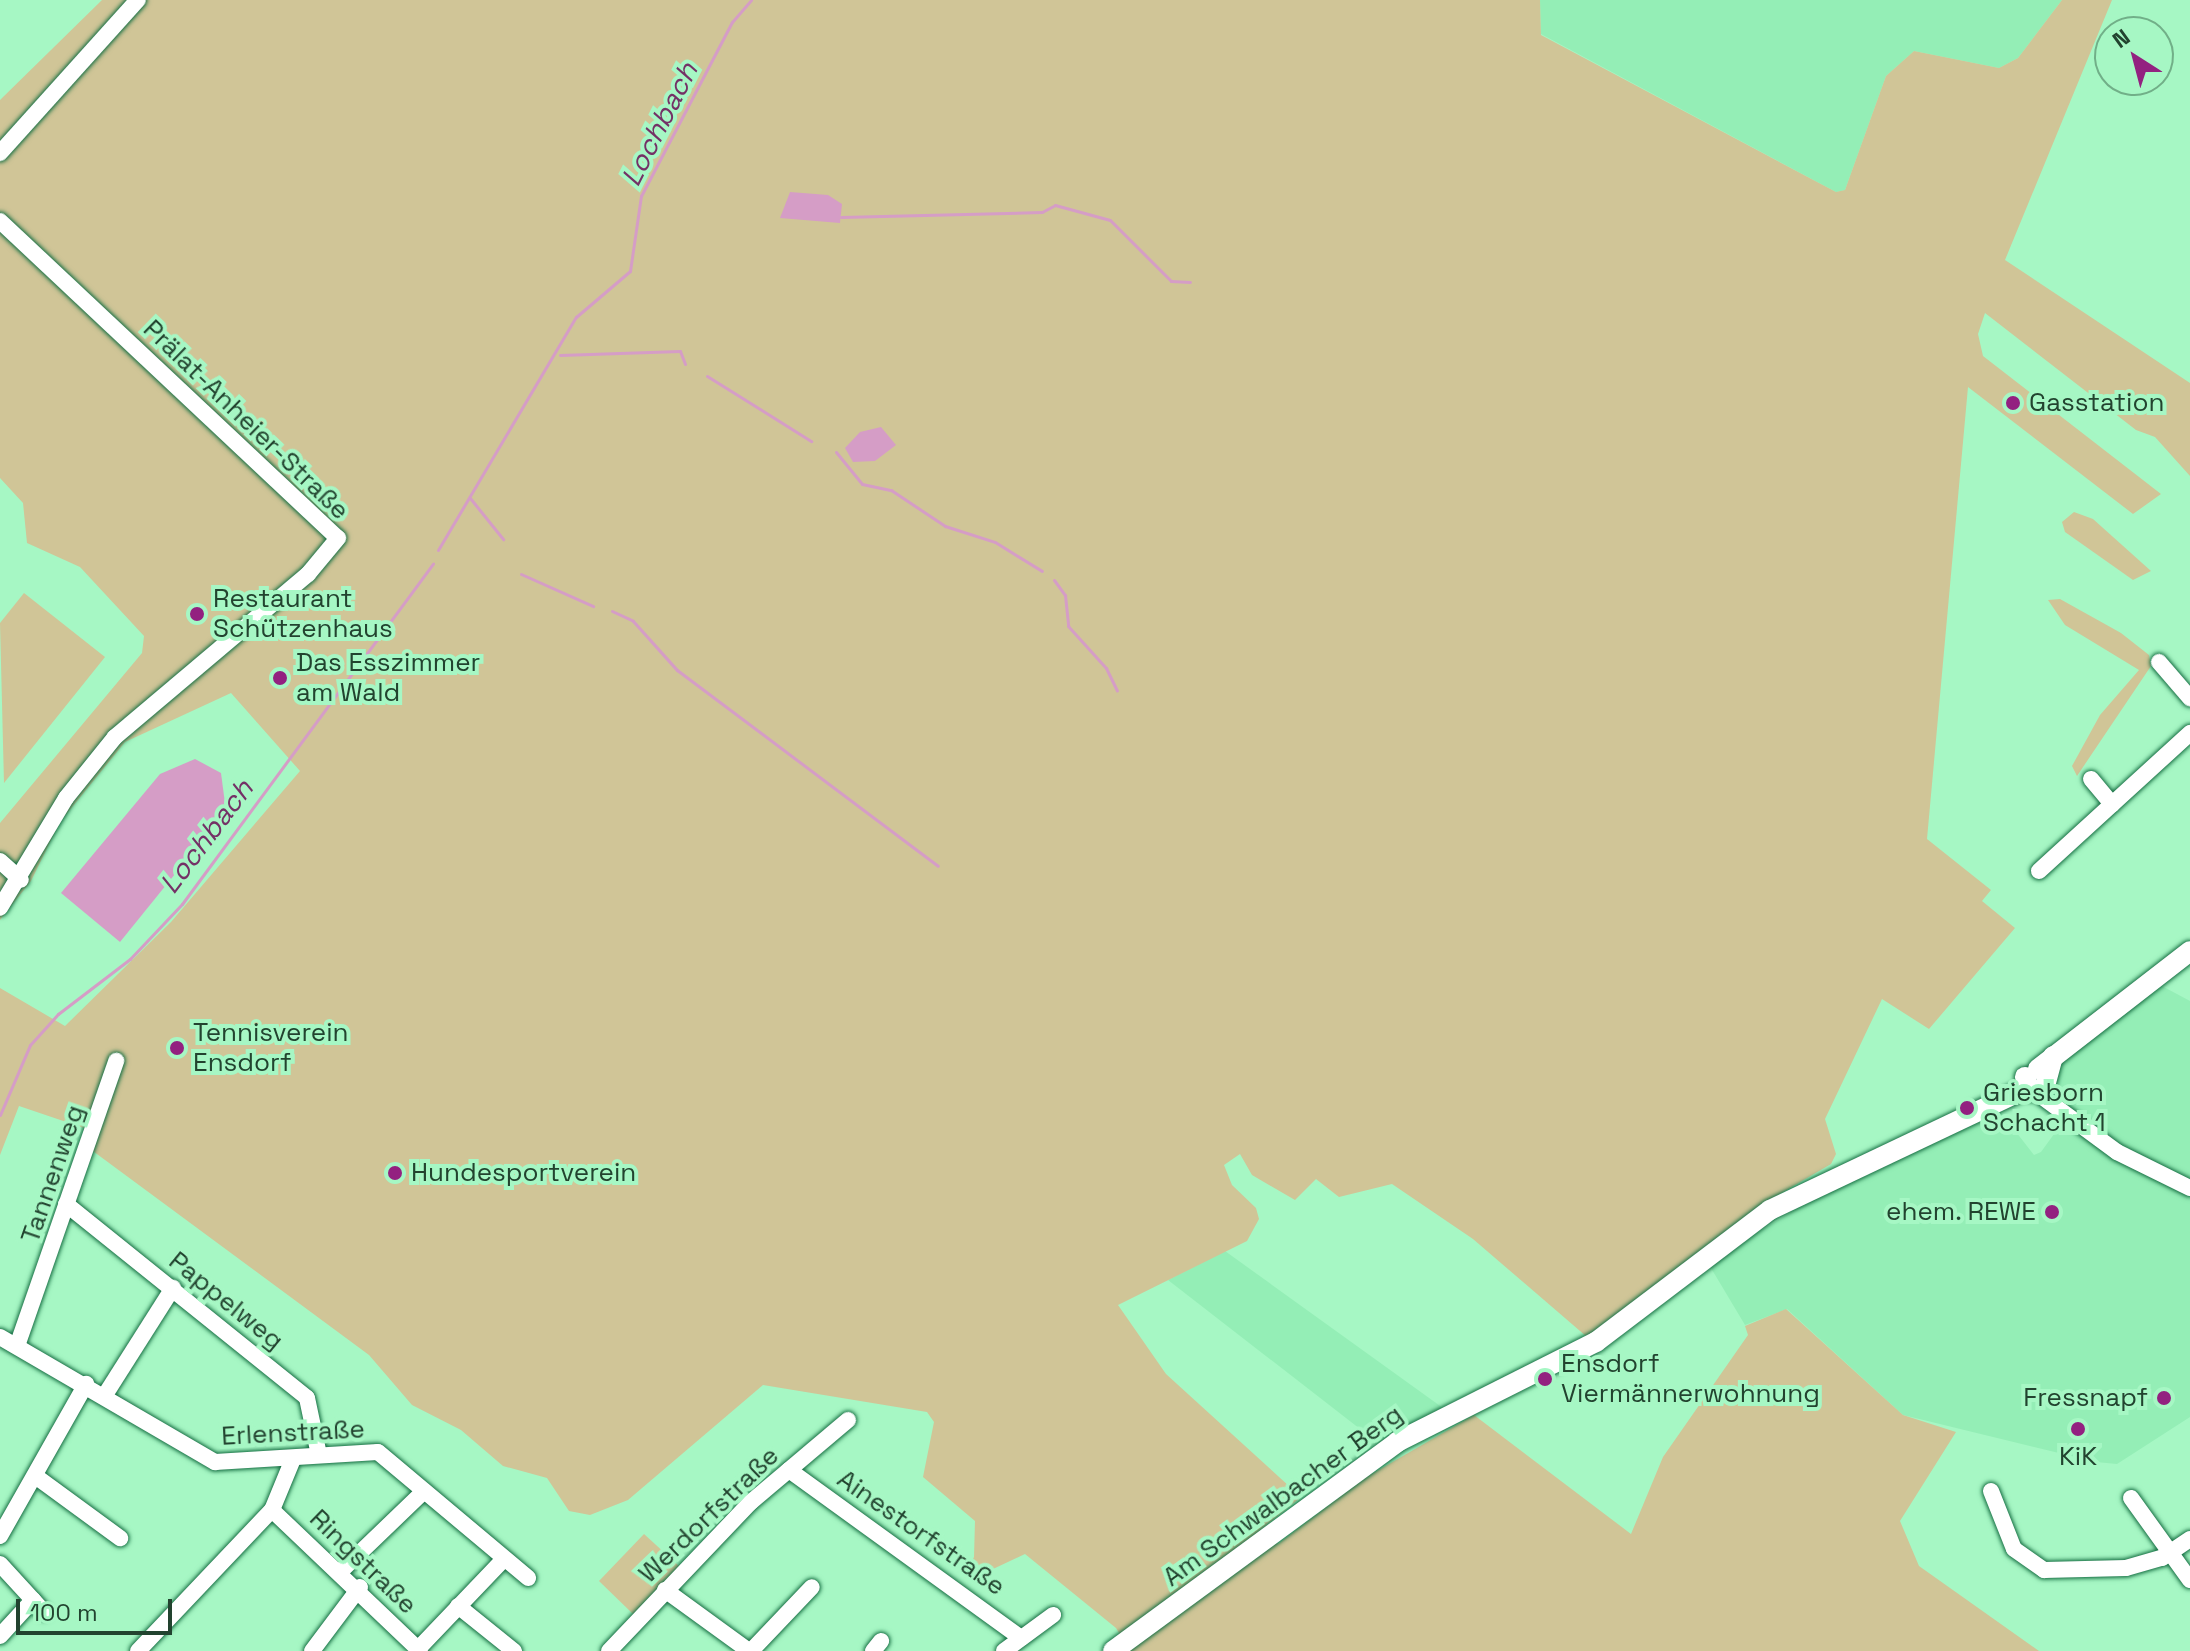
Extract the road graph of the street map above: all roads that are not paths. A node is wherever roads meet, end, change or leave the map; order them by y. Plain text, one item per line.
1 (138, 0) edge
2 (0, 153) edge
3 (0, 221) edge
4 (2159, 662) dead end
5 (2190, 698) edge
6 (2190, 733) edge
7 (2091, 779) dead end
8 (2112, 804) junction
9 (0, 861) edge
10 (2039, 871) dead end
11 (21, 880) junction
12 (0, 908) edge
13 (2190, 951) edge
14 (116, 1061) dead end
15 (2039, 1078) junction
16 (2190, 1188) edge
17 (66, 1204) junction
18 (173, 1288) junction
19 (0, 1337) edge
20 (17, 1346) junction
21 (86, 1384) junction
22 (105, 1395) junction
23 (848, 1420) dead end
24 (319, 1455) junction
25 (293, 1459) junction
26 (789, 1470) junction
27 (38, 1478) junction
28 (424, 1491) junction
29 (1991, 1491) dead end
30 (2131, 1498) dead end
31 (272, 1510) junction
32 (0, 1536) edge
33 (120, 1538) dead end
34 (2190, 1539) edge
35 (2172, 1552) junction
36 (503, 1560) junction
37 (0, 1564) edge
38 (342, 1570) junction
39 (528, 1578) dead end
40 (2190, 1580) edge
41 (360, 1587) junction
42 (812, 1587) dead end
43 (665, 1590) junction
44 (458, 1606) junction
45 (1053, 1615) dead end
46 (0, 1636) edge
47 (1021, 1638) junction
48 (419, 1650) edge
49 (138, 1651) edge
50 (312, 1651) edge
51 (514, 1651) edge
52 (609, 1651) edge
53 (734, 1651) edge
54 (750, 1651) edge
55 (1004, 1651) edge
56 (1113, 1651) edge

1 - 2 street
3 - 11 street, Prälat-Anheier-Straße
4 - 5 street
6 - 8 street
7 - 8 street
8 - 10 street
9 - 11 street
11 - 12 street, Prälat-Anheier-Straße
13 - 15 main road, Am Schwalbacher Berg
14 - 17 street, Tannenweg
15 - 16 street
15 - 56 main road, Am Schwalbacher Berg
17 - 18 street, Pappelweg
17 - 20 street, Tannenweg
18 - 22 street
18 - 24 street, Pappelweg
19 - 20 street, Erlenstraße
20 - 21 street, Erlenstraße
21 - 22 street, Erlenstraße
21 - 27 street
22 - 25 street, Erlenstraße
23 - 26 street, Werdorfstraße
24 - 25 street, Erlenstraße
24 - 28 street, Erlenstraße
25 - 31 street
26 - 43 street, Werdorfstraße
26 - 47 street, Ainestorfstraße
27 - 32 street
27 - 33 street
28 - 36 street, Erlenstraße
28 - 38 street
29 - 35 street
30 - 35 street
31 - 38 street, Ringstraße
31 - 49 street
34 - 35 street
35 - 40 street
36 - 39 street, Erlenstraße
36 - 44 street
37 - 46 street
38 - 41 street, Ringstraße
41 - 48 street, Ringstraße
41 - 50 street
42 - 54 street
43 - 52 street, Werdorfstraße
43 - 53 street
43 - 54 street
44 - 48 street
44 - 51 street
45 - 47 street
47 - 55 street

